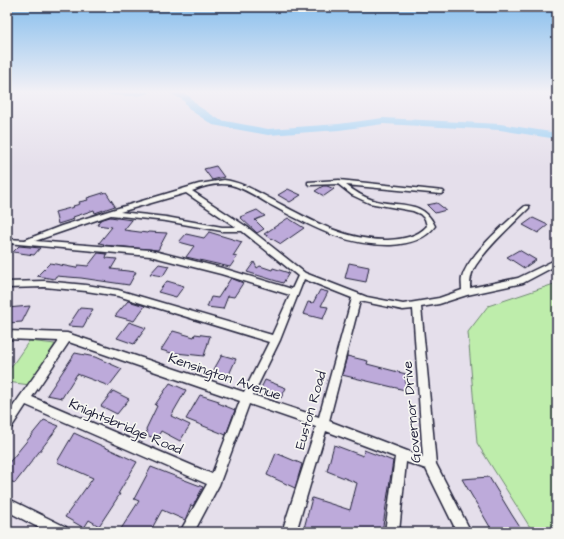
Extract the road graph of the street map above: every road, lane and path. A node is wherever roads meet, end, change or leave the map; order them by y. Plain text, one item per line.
1 (339, 182) junction
2 (310, 183) dead end
3 (188, 190) junction
4 (441, 192) dead end
5 (527, 207) dead end
6 (107, 213) junction
7 (244, 229) junction
8 (7, 241) edge
9 (28, 241) junction
10 (557, 262) edge
11 (302, 275) junction
12 (7, 285) edge
13 (466, 292) junction
14 (295, 293) junction
15 (357, 296) junction
16 (417, 306) junction
17 (7, 335) edge
18 (67, 338) junction
19 (275, 340) junction
20 (24, 399) junction
21 (246, 399) junction
22 (7, 424) edge
23 (323, 424) junction
24 (401, 455) junction
25 (430, 465) junction
26 (215, 481) junction
27 (7, 504) edge
28 (61, 532) edge
29 (187, 532) edge
30 (289, 532) edge
31 (392, 532) edge
32 (464, 532) edge

1 - 2 street
1 - 3 street
1 - 4 street
3 - 6 street
3 - 7 street
5 - 13 street
6 - 7 street
6 - 9 street
7 - 11 street
8 - 9 street
9 - 14 street
10 - 13 street
11 - 14 street
11 - 15 street
12 - 19 street
13 - 16 street
14 - 19 street
15 - 16 street
15 - 23 street, Euston Road
16 - 25 street, Governor Drive
17 - 18 street, Kensington Avenue
18 - 20 street
18 - 21 street, Kensington Avenue
19 - 21 street
20 - 22 street
20 - 26 street, Knightsbridge Road
21 - 23 street, Kensington Avenue
21 - 26 street
23 - 24 street, Kensington Avenue
23 - 30 street, Euston Road
24 - 25 street, Kensington Avenue
24 - 31 street
25 - 32 street, Governor Drive
26 - 29 street
27 - 28 street

